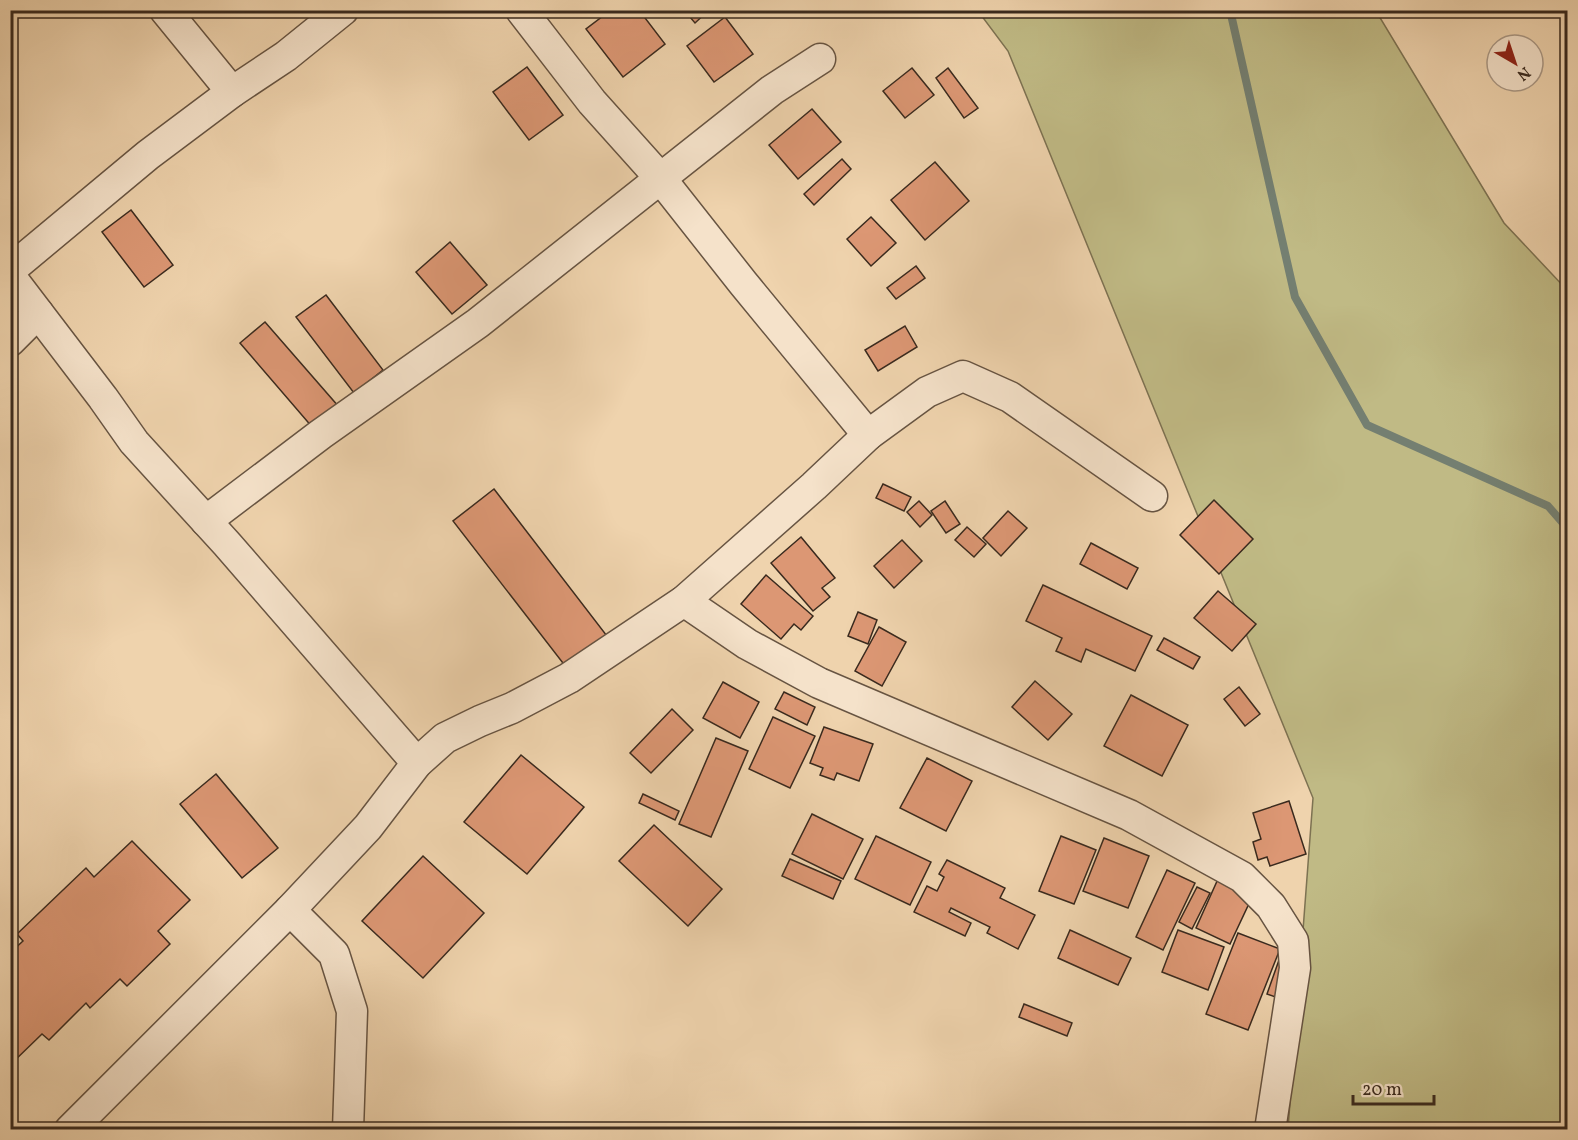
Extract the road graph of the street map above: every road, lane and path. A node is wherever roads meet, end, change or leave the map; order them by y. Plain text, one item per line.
1 (165, 10) edge
2 (343, 10) edge
3 (521, 10) edge
4 (820, 59) dead end
5 (232, 92) junction
6 (661, 178) junction
7 (10, 270) edge
8 (10, 276) edge
9 (38, 313) junction
10 (10, 341) edge
11 (868, 435) junction
12 (1152, 496) dead end
13 (206, 521) junction
14 (684, 601) junction
15 (417, 763) junction
16 (290, 910) junction
17 (70, 1130) edge
18 (348, 1130) edge
19 (1270, 1130) edge

1 - 5 street
2 - 5 street
3 - 6 street
4 - 6 street
5 - 7 street
6 - 11 street
6 - 13 street
8 - 9 street
9 - 10 street
9 - 13 street
11 - 12 street
11 - 14 street
13 - 15 street
14 - 15 street
14 - 19 street
15 - 16 street
16 - 17 street
16 - 18 street

